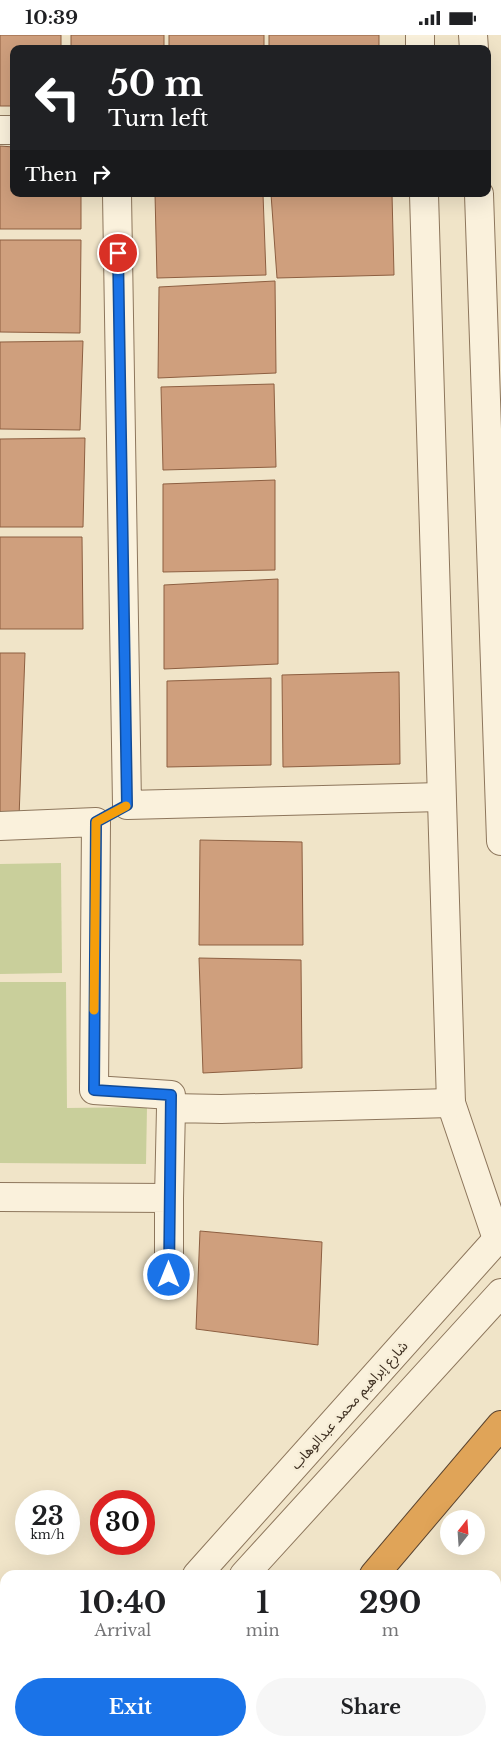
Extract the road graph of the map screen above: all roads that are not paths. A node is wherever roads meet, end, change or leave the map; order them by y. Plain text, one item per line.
1 (116, 197) edge
2 (424, 197) edge
3 (479, 197) edge
4 (441, 797) junction
5 (127, 805) junction
6 (96, 822) junction
7 (0, 826) edge
8 (501, 841) edge
9 (451, 1103) junction
10 (171, 1108) junction
11 (0, 1197) edge
12 (170, 1197) junction
13 (501, 1205) edge
14 (499, 1237) edge
15 (169, 1275) dead end
16 (501, 1293) edge
17 (501, 1425) edge
18 (201, 1570) edge
19 (249, 1570) edge
20 (378, 1570) edge

1 - 5 street
2 - 4 street
3 - 8 street
4 - 5 street
4 - 9 street
5 - 6 street
6 - 7 street
6 - 10 street
9 - 10 street
9 - 14 street
10 - 12 street
11 - 12 street
12 - 15 street
13 - 14 street
14 - 18 street, شارع إبراهيم محمد عبدالوهاب
16 - 19 street
17 - 20 highway

